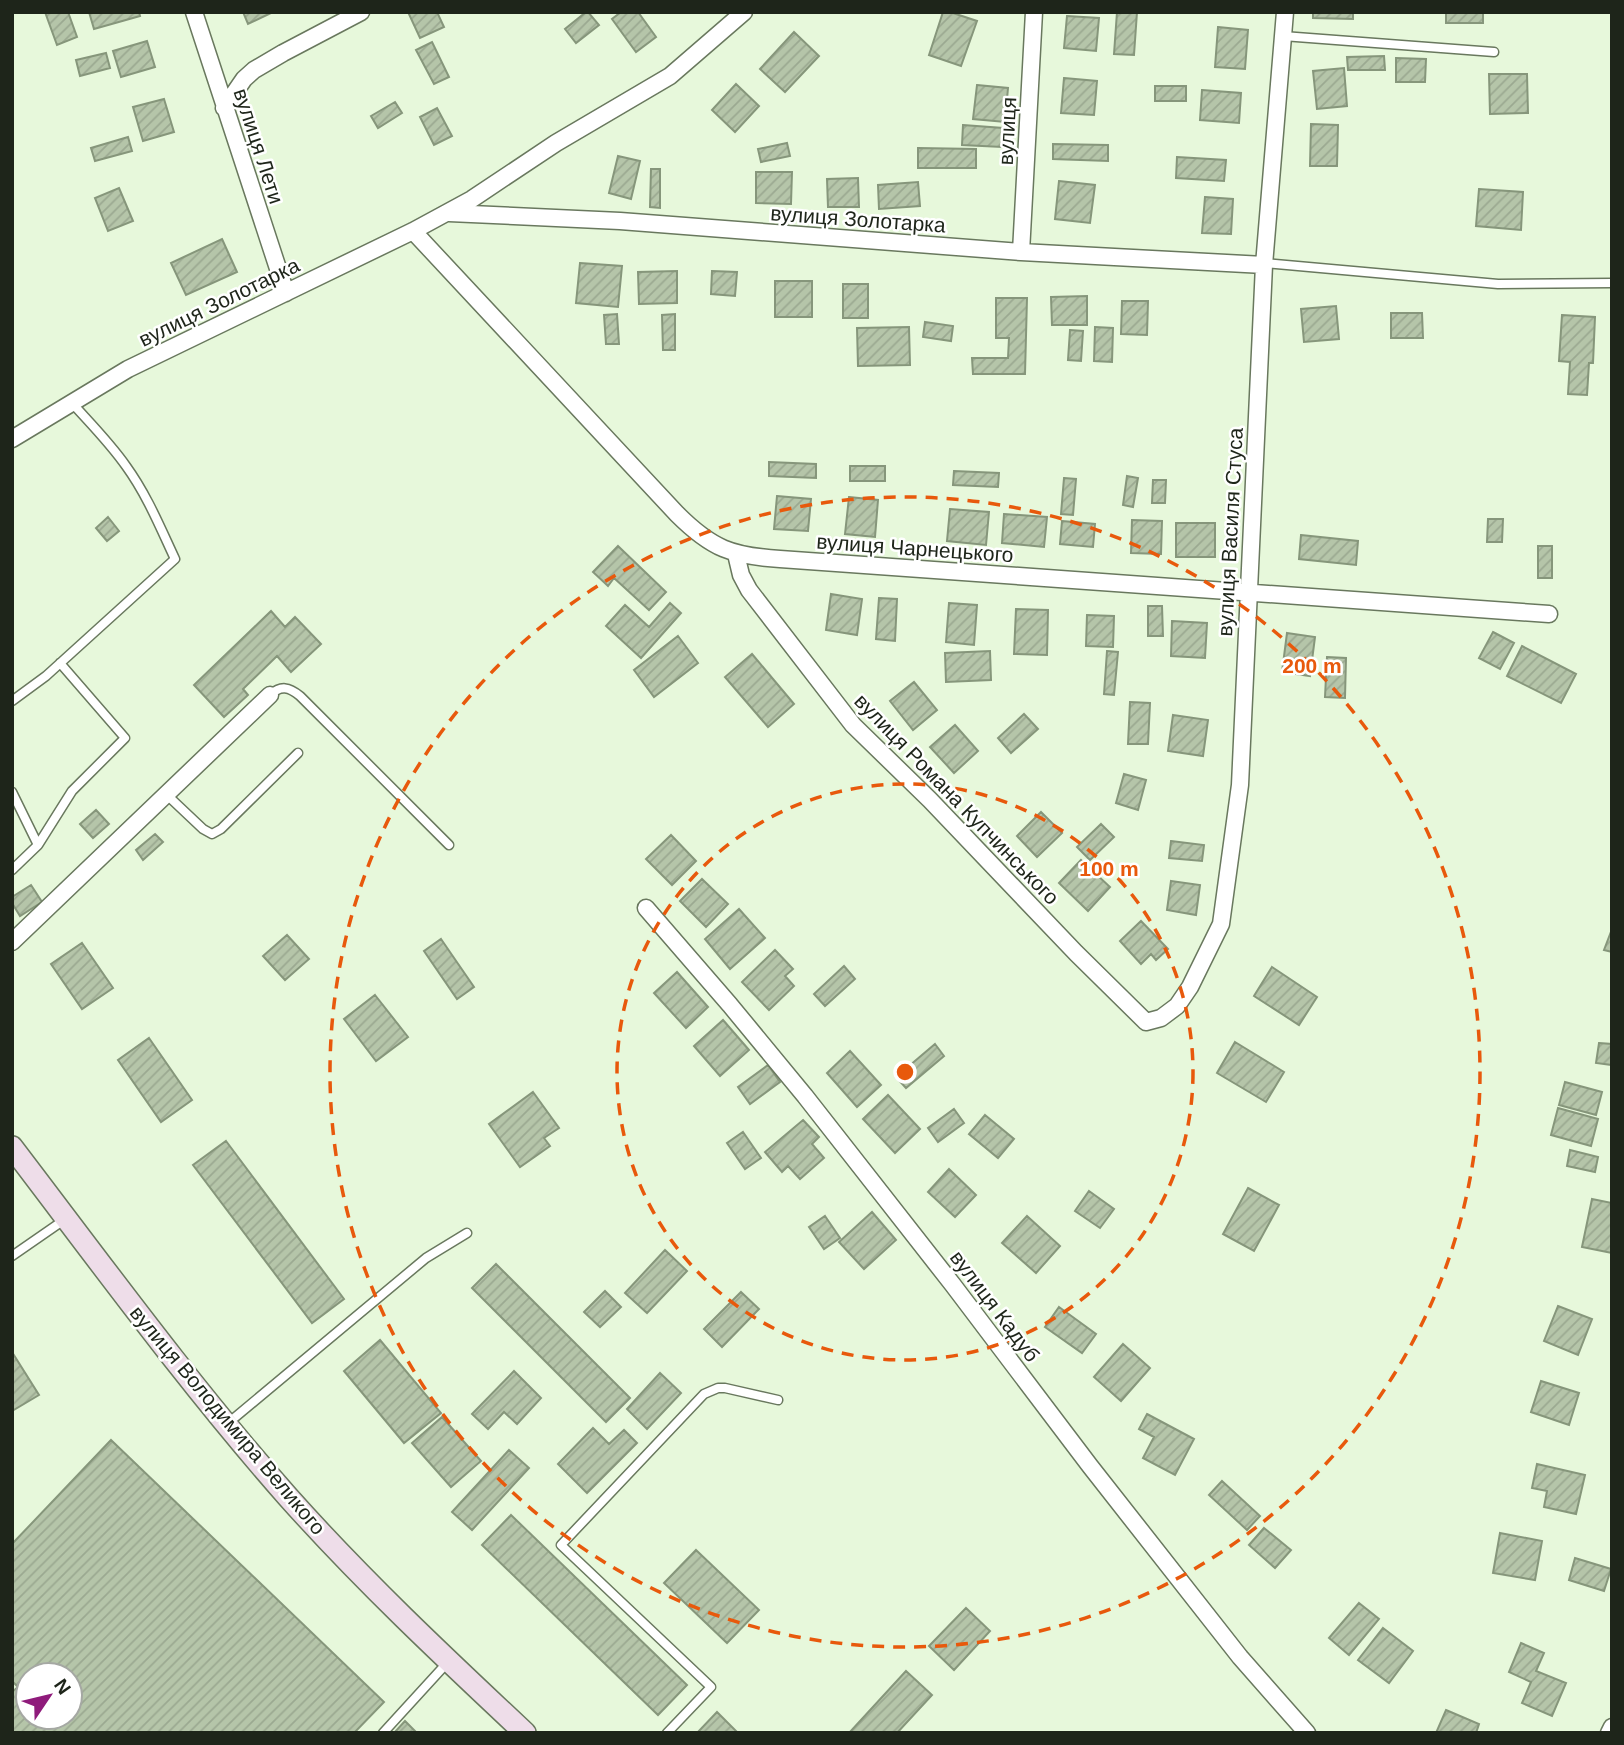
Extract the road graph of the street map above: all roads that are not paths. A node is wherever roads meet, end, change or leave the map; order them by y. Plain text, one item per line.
1 (194, 12) edge
2 (360, 12) edge
3 (744, 12) edge
4 (1034, 12) edge
5 (1285, 12) edge
6 (1283, 36) junction
7 (1494, 52) dead end
8 (224, 108) junction
9 (449, 213) junction
10 (412, 231) junction
11 (1021, 252) junction
12 (1264, 264) junction
13 (1612, 283) edge
14 (286, 293) junction
15 (72, 403) junction
16 (12, 439) edge
17 (736, 554) junction
18 (1248, 593) junction
19 (1549, 614) dead end
20 (60, 663) junction
21 (270, 695) joint
22 (12, 701) edge
23 (298, 754) dead end
24 (12, 792) edge
25 (167, 795) junction
26 (38, 845) junction
27 (449, 845) dead end
28 (12, 870) edge
29 (646, 908) dead end
30 (12, 942) edge
31 (1146, 1022) joint
32 (12, 1147) edge
33 (67, 1219) junction
34 (467, 1233) dead end
35 (12, 1256) edge
36 (778, 1401) dead end
37 (227, 1424) junction
38 (449, 1661) junction
39 (1612, 1727) edge
40 (383, 1733) edge
41 (525, 1733) edge
42 (667, 1733) edge
43 (1307, 1733) edge
44 (1609, 1733) edge

1 - 8 street, вулиця Лети
2 - 8 street
3 - 9 street, вулиця Золотарка
4 - 11 street, вулиця
5 - 6 street, вулиця Василя Стуса
6 - 7 lane
6 - 12 street, вулиця Василя Стуса
8 - 14 street, вулиця Лети
9 - 10 street, вулиця Золотарка
9 - 11 street, вулиця Золотарка
10 - 14 street, вулиця Золотарка
10 - 17 street, вулиця Чарнецького
11 - 12 street, вулиця Золотарка
12 - 13 lane
12 - 18 street, вулиця Василя Стуса
14 - 15 street, вулиця Золотарка
15 - 16 street, вулиця Золотарка
15 - 20 lane
17 - 18 street, вулиця Чарнецького
17 - 31 street, вулиця Романа Купчинського
18 - 19 street, вулиця Чарнецького
18 - 31 street, вулиця Василя Стуса
20 - 22 lane
20 - 26 lane
21 - 25 street
21 - 27 lane
23 - 25 lane
24 - 26 lane
25 - 30 street
26 - 28 lane
29 - 43 street, вулиця Кадуб
32 - 33 main road, вулиця Володимира Великого
33 - 35 lane
33 - 37 main road, вулиця Володимира Великого
34 - 37 lane
36 - 42 lane
37 - 38 main road, вулиця Володимира Великого
38 - 40 lane
38 - 41 main road, вулиця Володимира Великого
39 - 44 street

